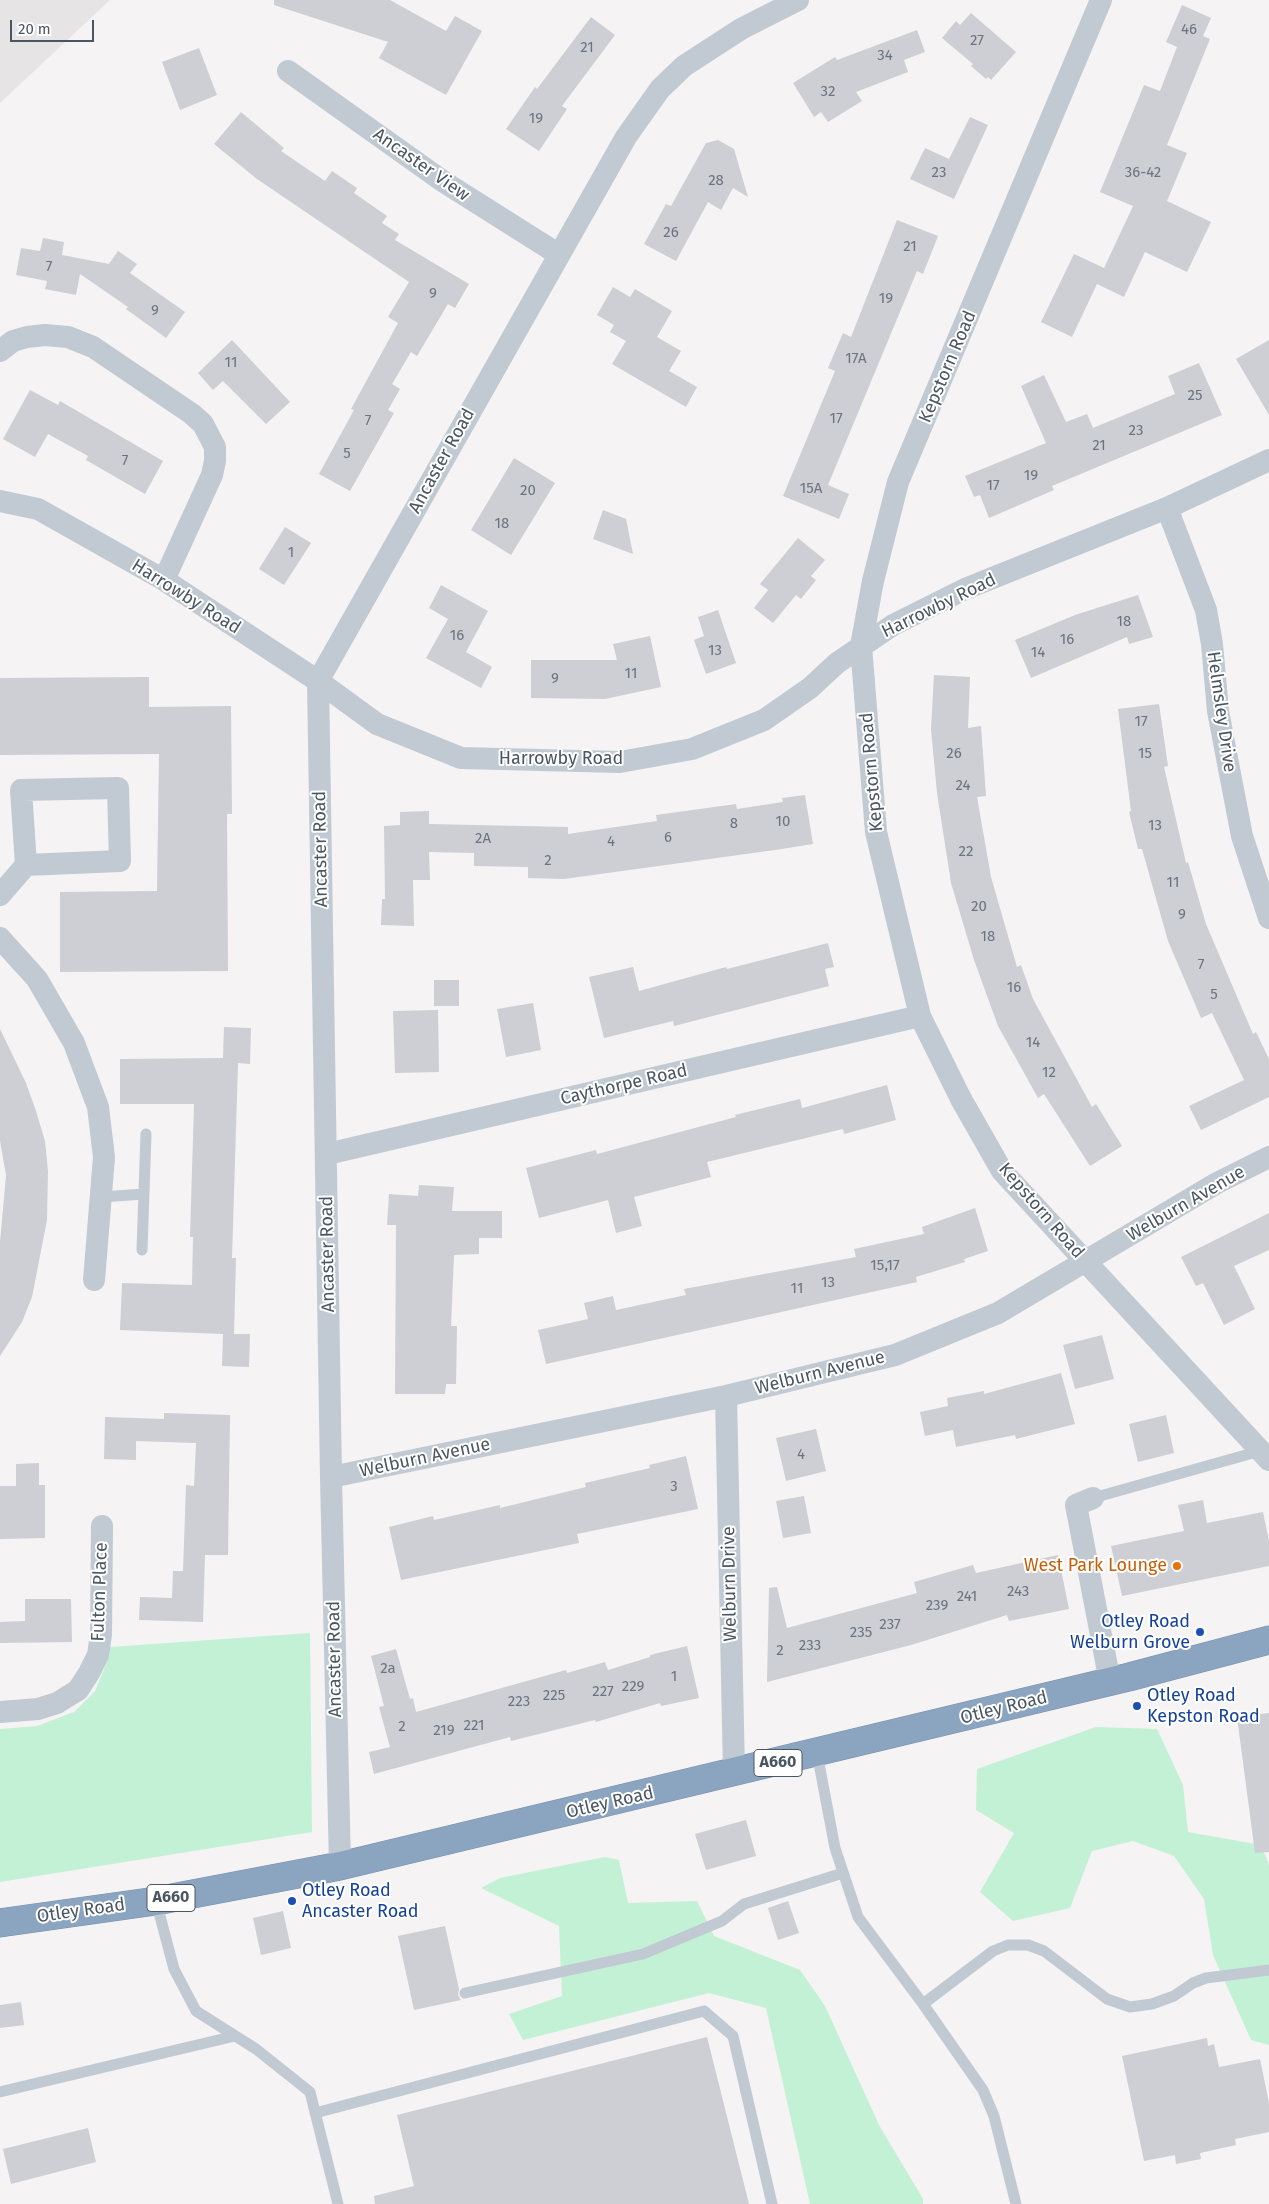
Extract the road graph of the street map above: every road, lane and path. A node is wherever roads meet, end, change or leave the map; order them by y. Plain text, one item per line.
1 (798, 0) edge
2 (1101, 0) edge
3 (288, 71) dead end
4 (558, 254) junction
5 (0, 351) edge
6 (1269, 460) edge
7 (0, 501) edge
8 (1167, 508) junction
9 (164, 580) junction
10 (861, 646) junction
11 (318, 681) junction
12 (26, 866) junction
13 (0, 895) edge
14 (1269, 918) edge
15 (0, 938) edge
16 (920, 1016) junction
17 (146, 1134) dead end
18 (327, 1154) junction
19 (1269, 1157) edge
20 (144, 1194) junction
21 (101, 1197) junction
22 (142, 1250) dead end
23 (1086, 1263) junction
24 (94, 1280) dead end
25 (726, 1396) junction
26 (1265, 1456) edge
27 (331, 1477) junction
28 (1093, 1498) joint
29 (102, 1526) dead end
30 (1269, 1640) edge
31 (1214, 1655) junction
32 (1269, 1658) edge
33 (1110, 1682) junction
34 (0, 1712) edge
35 (816, 1753) junction
36 (734, 1773) junction
37 (340, 1866) junction
38 (844, 1873) junction
39 (156, 1900) junction
40 (0, 1922) edge
41 (1269, 1970) edge
42 (465, 1993) dead end
43 (922, 2004) junction
44 (235, 2036) junction
45 (0, 2092) edge
46 (315, 2113) junction
47 (338, 2204) edge
48 (772, 2204) edge
49 (1016, 2204) edge

1 - 4 street, Ancaster Road
2 - 10 street, Kepstorn Road
3 - 4 street, Ancaster View
4 - 11 street, Ancaster Road
5 - 9 street
6 - 8 street, Harrowby Road
7 - 9 street, Harrowby Road
8 - 10 street, Harrowby Road
8 - 14 street, Helmsley Drive
9 - 11 street, Harrowby Road
10 - 11 street, Harrowby Road
10 - 16 street, Kepstorn Road
11 - 18 street, Ancaster Road
12 - 12 street
12 - 13 street
15 - 21 street
16 - 18 street, Caythorpe Road
16 - 23 street, Kepstorn Road
17 - 20 lane
18 - 27 street, Ancaster Road
19 - 23 street, Welburn Avenue
20 - 21 lane
20 - 22 lane
21 - 24 street
23 - 25 street, Welburn Avenue
23 - 26 street, Kepstorn Road
25 - 27 street, Welburn Avenue
25 - 36 street, Welburn Drive
26 - 28 lane
27 - 37 street, Ancaster Road
28 - 33 street
29 - 34 street, Fulton Place
30 - 31 highway, Otley Road / A660
31 - 32 highway, Otley Road / A660
31 - 33 highway, Otley Road / A660
33 - 35 highway, Otley Road / A660
35 - 36 highway, Otley Road / A660
35 - 38 lane
36 - 37 highway, Otley Road / A660
37 - 39 highway, Otley Road / A660
38 - 42 lane
38 - 43 lane
39 - 40 highway, Otley Road / A660
39 - 44 lane
41 - 43 lane
43 - 49 lane
44 - 45 lane
44 - 46 lane
46 - 47 lane
46 - 48 lane

